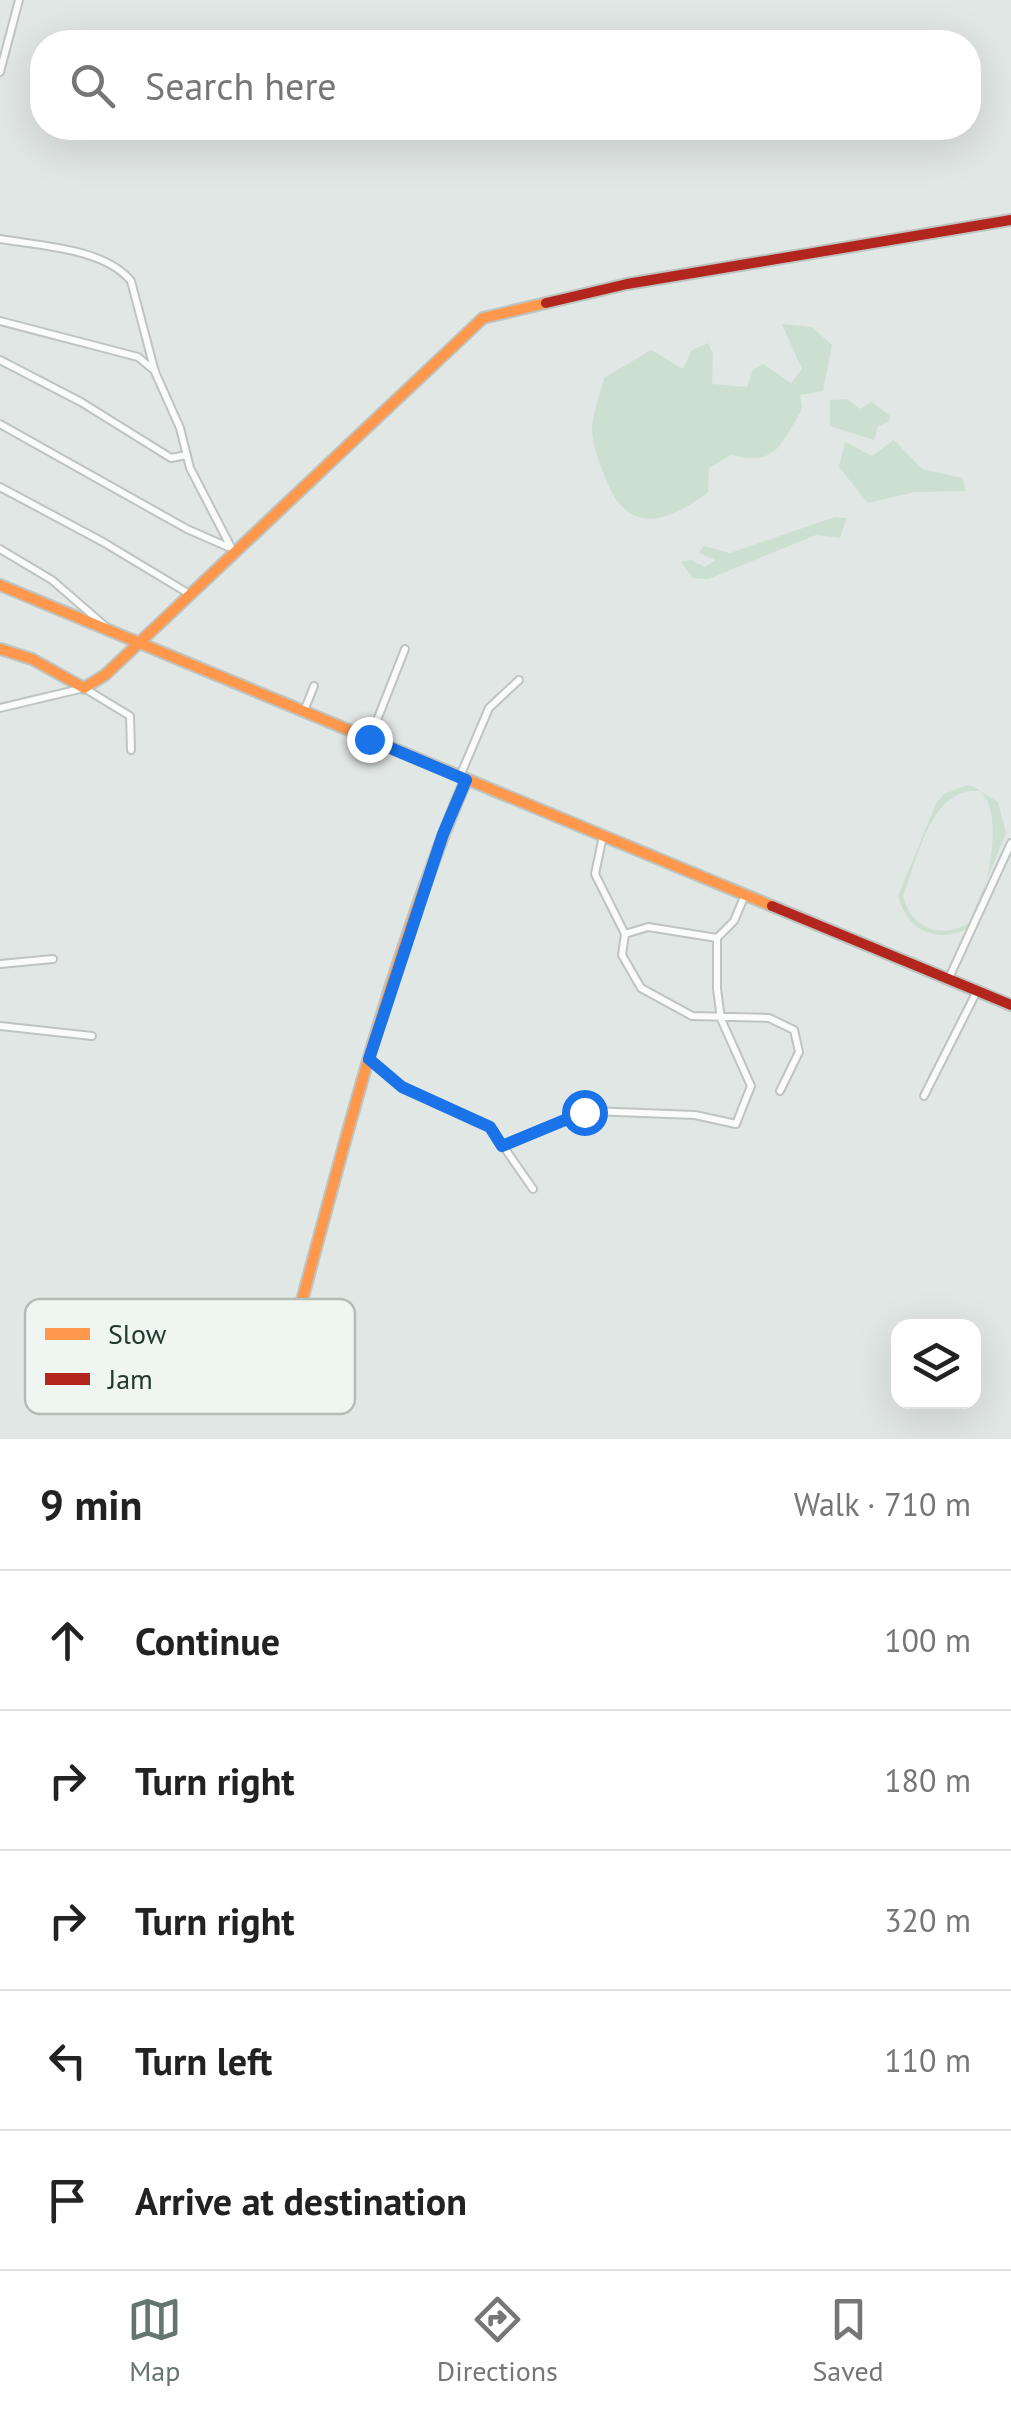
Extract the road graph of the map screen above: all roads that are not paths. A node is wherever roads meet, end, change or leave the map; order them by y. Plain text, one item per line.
1 (19, 0) edge
2 (0, 72) edge
3 (1011, 220) edge
4 (0, 239) edge
5 (0, 321) edge
6 (153, 352) junction
7 (138, 358) junction
8 (0, 360) edge
9 (156, 372) junction
10 (0, 424) edge
11 (187, 455) junction
12 (0, 487) edge
13 (0, 549) edge
14 (232, 551) junction
15 (0, 585) edge
16 (192, 596) junction
17 (109, 631) junction
18 (140, 644) junction
19 (0, 648) edge
20 (405, 648) dead end
21 (519, 680) dead end
22 (314, 686) dead end
23 (84, 688) junction
24 (0, 708) edge
25 (303, 712) junction
26 (369, 739) junction
27 (132, 750) dead end
28 (463, 778) junction
29 (603, 836) junction
30 (1011, 843) edge
31 (745, 895) junction
32 (626, 934) junction
33 (718, 938) junction
34 (53, 959) dead end
35 (0, 964) edge
36 (948, 979) junction
37 (977, 991) junction
38 (1011, 1005) edge
39 (721, 1019) junction
40 (0, 1026) edge
41 (92, 1036) dead end
42 (369, 1059) junction
43 (780, 1091) dead end
44 (924, 1096) dead end
45 (502, 1146) junction
46 (534, 1188) dead end
47 (302, 1299) edge

1 - 2 street
3 - 14 street
4 - 6 street
5 - 7 street
6 - 7 street
6 - 9 street
7 - 9 street
8 - 11 street
9 - 11 street
10 - 14 street
11 - 14 street
12 - 16 street
13 - 17 street
14 - 16 street
15 - 17 street
16 - 18 street
17 - 18 street
18 - 23 street
18 - 25 street
19 - 23 street
20 - 26 street
21 - 28 street
22 - 25 street
23 - 24 street
23 - 27 street
25 - 26 street
26 - 28 street
28 - 29 street
28 - 42 street
29 - 31 street
29 - 32 street
30 - 36 street
31 - 33 street
31 - 36 street
32 - 33 street
32 - 39 street
33 - 39 street
34 - 35 street
36 - 37 street
37 - 38 street
37 - 44 street
39 - 43 street
39 - 45 street
40 - 41 street
42 - 45 street
42 - 47 street
45 - 46 street

